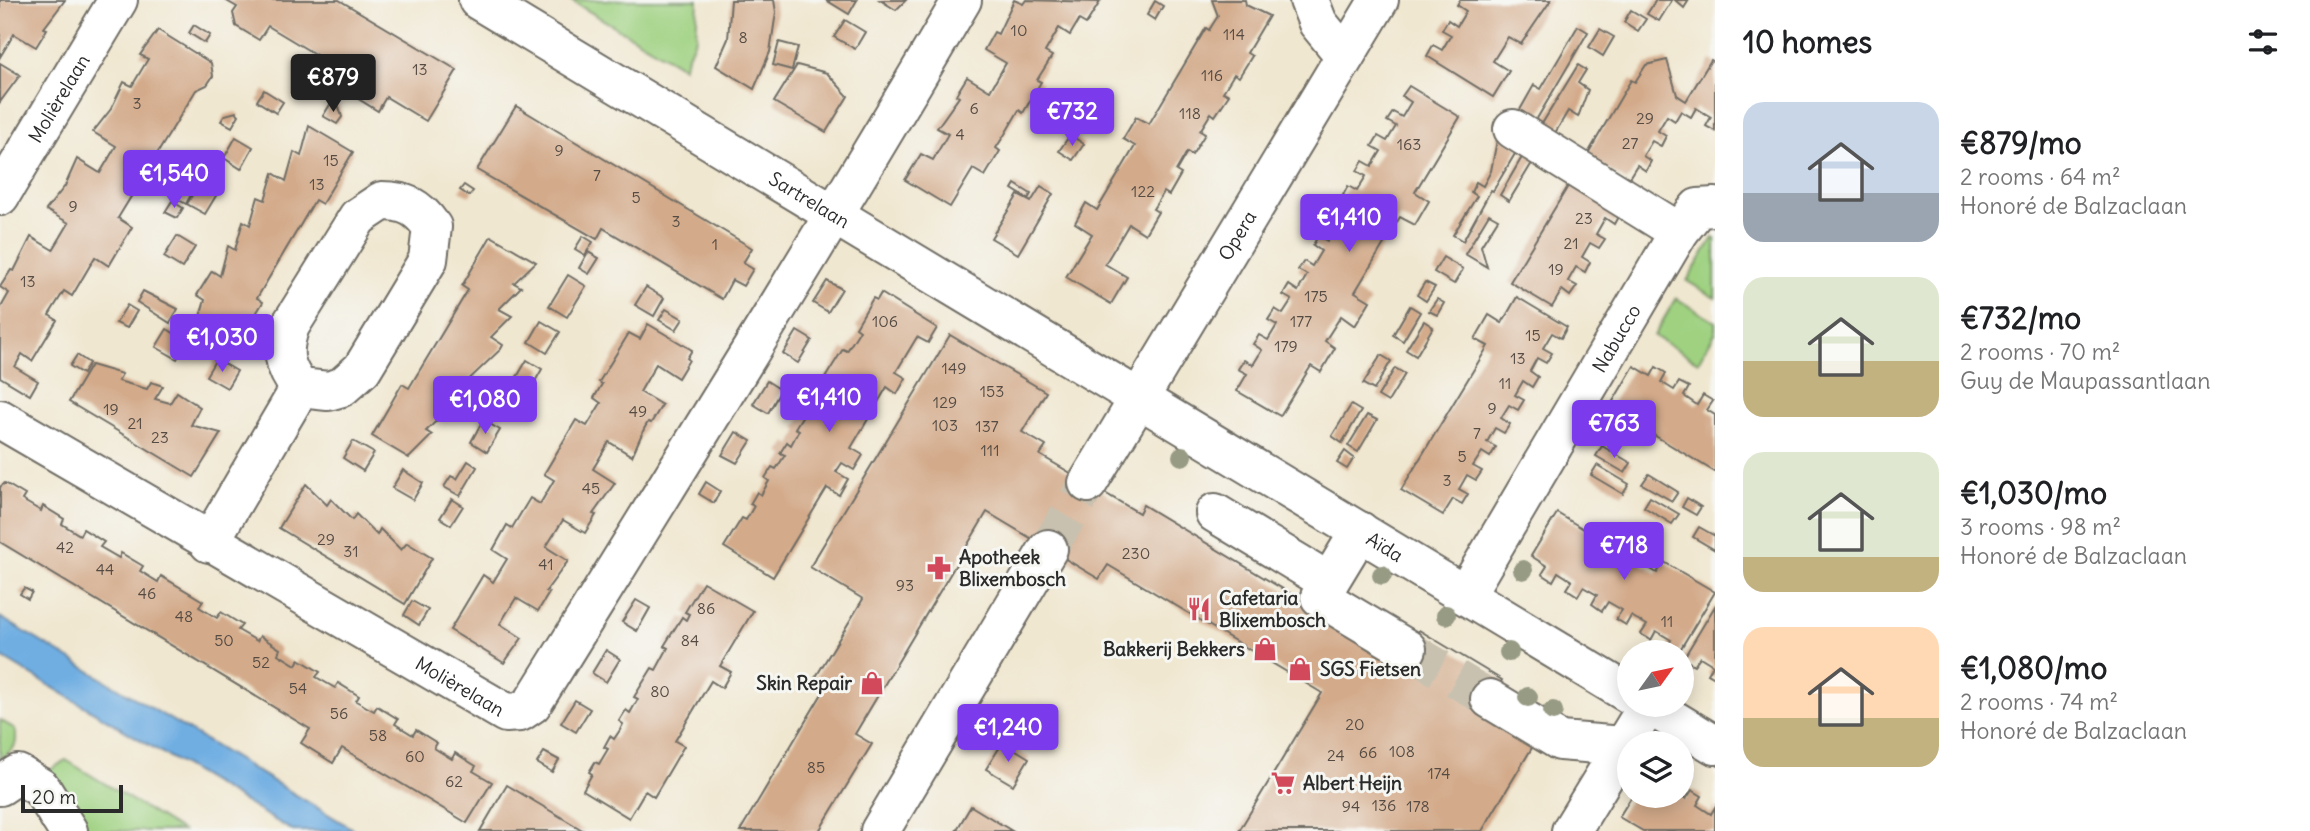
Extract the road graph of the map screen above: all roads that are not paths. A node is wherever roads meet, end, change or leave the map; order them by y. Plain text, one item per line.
1 (118, 0) edge
2 (478, 0) edge
3 (962, 0) edge
4 (1309, 0) edge
5 (1379, 0) edge
6 (526, 12) edge
7 (1345, 56) junction
8 (1513, 129) dead end
9 (0, 197) edge
10 (1715, 207) edge
11 (835, 215) junction
12 (1679, 232) junction
13 (300, 388) junction
14 (1140, 398) junction
15 (0, 419) edge
16 (1088, 484) tunnel mouth
17 (1214, 513) dead end
18 (1360, 531) junction
19 (209, 543) junction
20 (1048, 549) tunnel mouth
21 (1329, 582) junction
22 (1465, 595) junction
23 (1408, 649) tunnel mouth
24 (1617, 687) edge
25 (1490, 699) tunnel mouth
26 (1670, 718) edge
27 (1715, 745) edge
28 (1617, 746) edge
29 (1617, 756) edge
30 (0, 786) edge
31 (68, 831) edge
32 (880, 831) edge
33 (1571, 831) edge

1 - 9 street, Molièrelaan
2 - 6 street, Sartrelaan
3 - 11 street, Molièrelaan
4 - 7 street
5 - 7 street, Opera
6 - 11 street, Sartrelaan
7 - 14 street, Opera
8 - 12 street
10 - 12 street, Nabucco
11 - 14 street, Sartrelaan
11 - 19 street, Molièrelaan
12 - 22 street, Nabucco
13 - 13 street
13 - 19 street
14 - 16 street, Opera
14 - 18 street, Aïda
15 - 19 street, Molièrelaan
17 - 21 street
18 - 21 street
18 - 22 street, Aïda
20 - 32 street
21 - 23 street
22 - 24 street, Aïda
25 - 28 street
26 - 27 street
29 - 33 street
30 - 31 street

